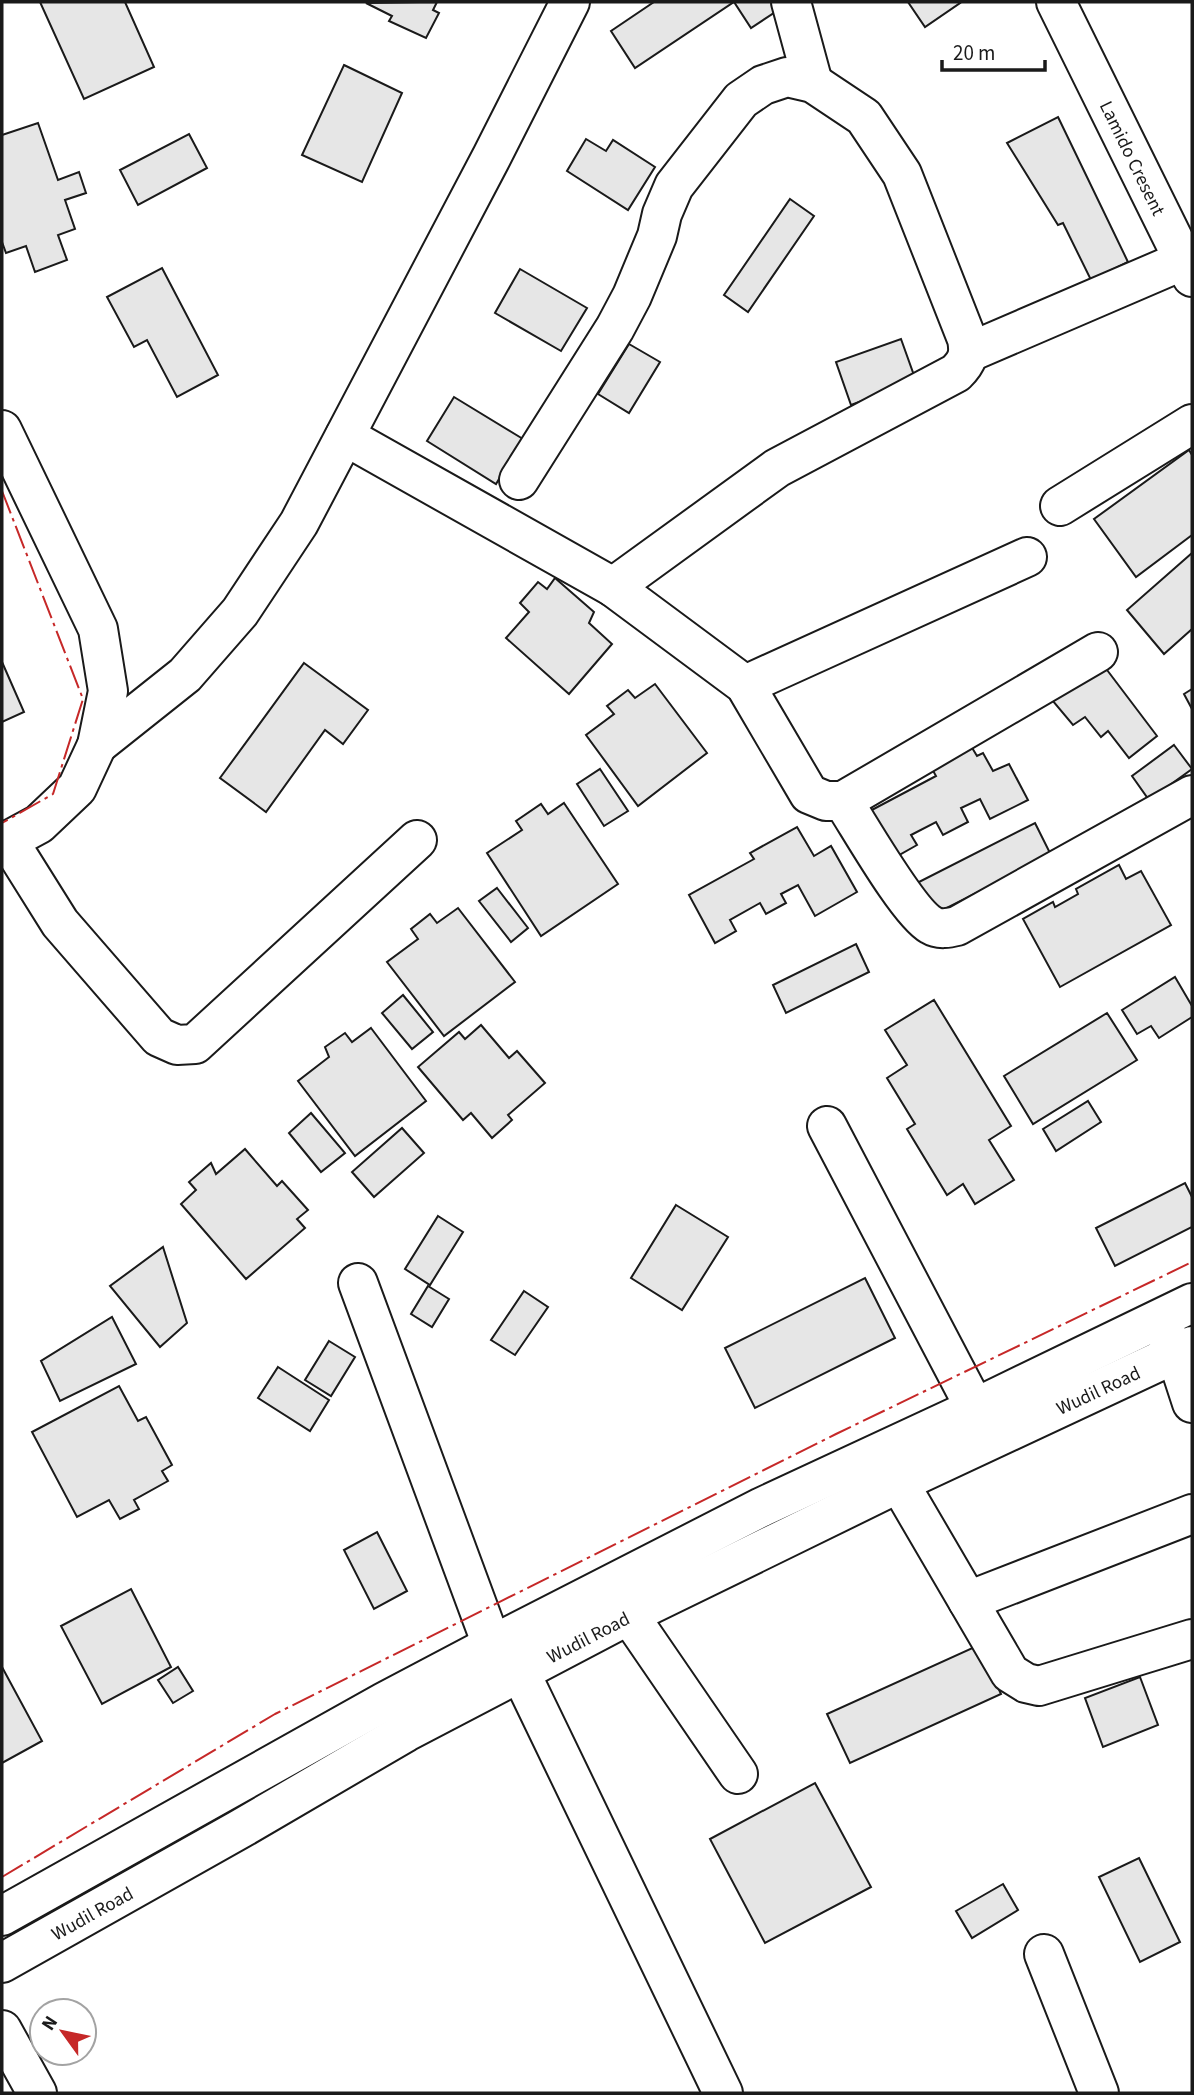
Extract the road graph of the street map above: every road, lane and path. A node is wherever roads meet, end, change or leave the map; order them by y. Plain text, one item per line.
1 (570, 2) edge
2 (791, 2) edge
3 (1056, 2) edge
4 (814, 83) junction
5 (1188, 269) edge
6 (970, 352) junction
7 (1192, 424) edge
8 (2, 429) edge
9 (345, 436) junction
10 (519, 480) dead end
11 (1060, 506) dead end
12 (1027, 557) dead end
13 (613, 587) junction
14 (1098, 652) dead end
15 (744, 685) junction
16 (97, 745) junction
17 (1192, 795) edge
18 (843, 801) junction
19 (417, 840) dead end
20 (5, 842) edge
21 (827, 1126) dead end
22 (358, 1283) dead end
23 (1175, 1311) edge
24 (1184, 1350) edge
25 (1192, 1403) edge
26 (975, 1408) junction
27 (899, 1483) junction
28 (1192, 1514) edge
29 (968, 1601) junction
30 (629, 1615) junction
31 (1192, 1639) edge
32 (492, 1645) junction
33 (520, 1672) junction
34 (738, 1774) dead end
35 (2, 1916) edge
36 (1044, 1954) dead end
37 (2, 1964) edge
38 (2, 2030) edge
39 (37, 2093) edge
40 (723, 2093) edge
41 (1099, 2093) edge

1 - 9 street
2 - 4 street
3 - 5 street, Lamido Cresent
4 - 6 street
4 - 10 street
5 - 6 street
6 - 13 street
7 - 11 street
8 - 16 street
9 - 13 street
9 - 16 street
12 - 15 street
13 - 15 street
14 - 18 street
15 - 18 street
16 - 20 street
17 - 18 street
19 - 20 street
21 - 26 street
22 - 32 street
23 - 24 street
23 - 26 street, Wudil Road
24 - 25 street
24 - 27 street, Wudil Road
26 - 32 street, Wudil Road
27 - 29 street
27 - 30 street, Wudil Road
28 - 29 street
29 - 31 street
30 - 33 street, Wudil Road
30 - 34 street
32 - 35 street, Wudil Road
33 - 37 street, Wudil Road
33 - 40 street
36 - 41 street
38 - 39 street

